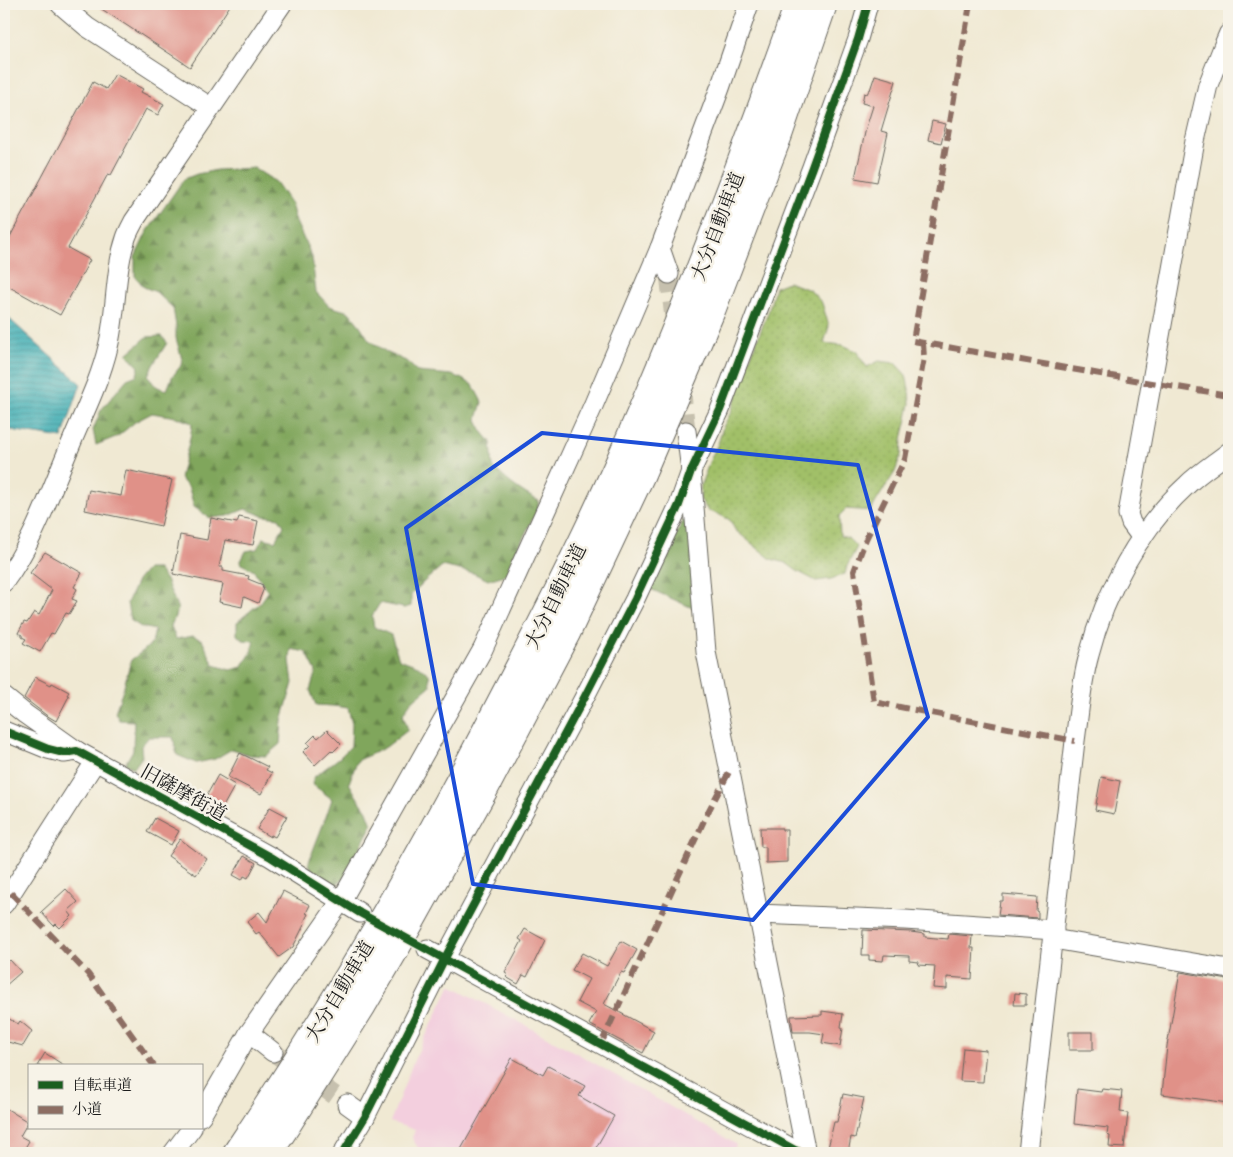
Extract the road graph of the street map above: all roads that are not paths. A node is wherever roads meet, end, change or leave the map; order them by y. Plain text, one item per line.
1 (60, 4) edge
2 (282, 4) edge
3 (749, 4) edge
4 (799, 4) edge
5 (824, 4) edge
6 (868, 4) edge
7 (1229, 33) edge
8 (210, 107) junction
9 (660, 248) junction
10 (669, 274) tunnel mouth
11 (686, 430) tunnel mouth
12 (1229, 452) edge
13 (691, 471) junction
14 (1142, 538) junction
15 (4, 582) edge
16 (4, 697) edge
17 (4, 731) edge
18 (77, 751) junction
19 (95, 762) junction
20 (341, 901) junction
21 (4, 904) edge
22 (360, 913) dead end
23 (758, 914) junction
24 (1053, 935) junction
25 (396, 947) junction
26 (427, 949) dead end
27 (445, 958) junction
28 (1229, 969) edge
29 (249, 1033) junction
30 (272, 1052) tunnel mouth
31 (347, 1104) tunnel mouth
32 (202, 1114) edge
33 (365, 1118) junction
34 (190, 1130) edge
35 (799, 1152) edge
36 (173, 1153) edge
37 (237, 1153) edge
38 (268, 1153) edge
39 (287, 1153) edge
40 (343, 1153) edge
41 (1028, 1153) edge

1 - 8 street
2 - 8 street
3 - 9 street
4 - 37 highway, 大分自動車道
5 - 25 highway, 大分自動車道
6 - 13 street
7 - 14 street
8 - 15 street
9 - 10 street
9 - 20 street
11 - 13 street
12 - 14 street
13 - 23 street
13 - 27 street
14 - 24 street
16 - 18 street
17 - 18 street, 旧薩摩街道
18 - 19 street, 旧薩摩街道
19 - 20 street, 旧薩摩街道
19 - 21 street
20 - 22 street, 旧薩摩街道
20 - 29 street
23 - 24 street
23 - 35 street
24 - 28 street
24 - 41 street
25 - 38 highway, 大分自動車道
25 - 39 highway
26 - 27 street
27 - 33 street
27 - 35 street
29 - 30 street
29 - 32 street
31 - 33 street
33 - 40 street
34 - 36 street

